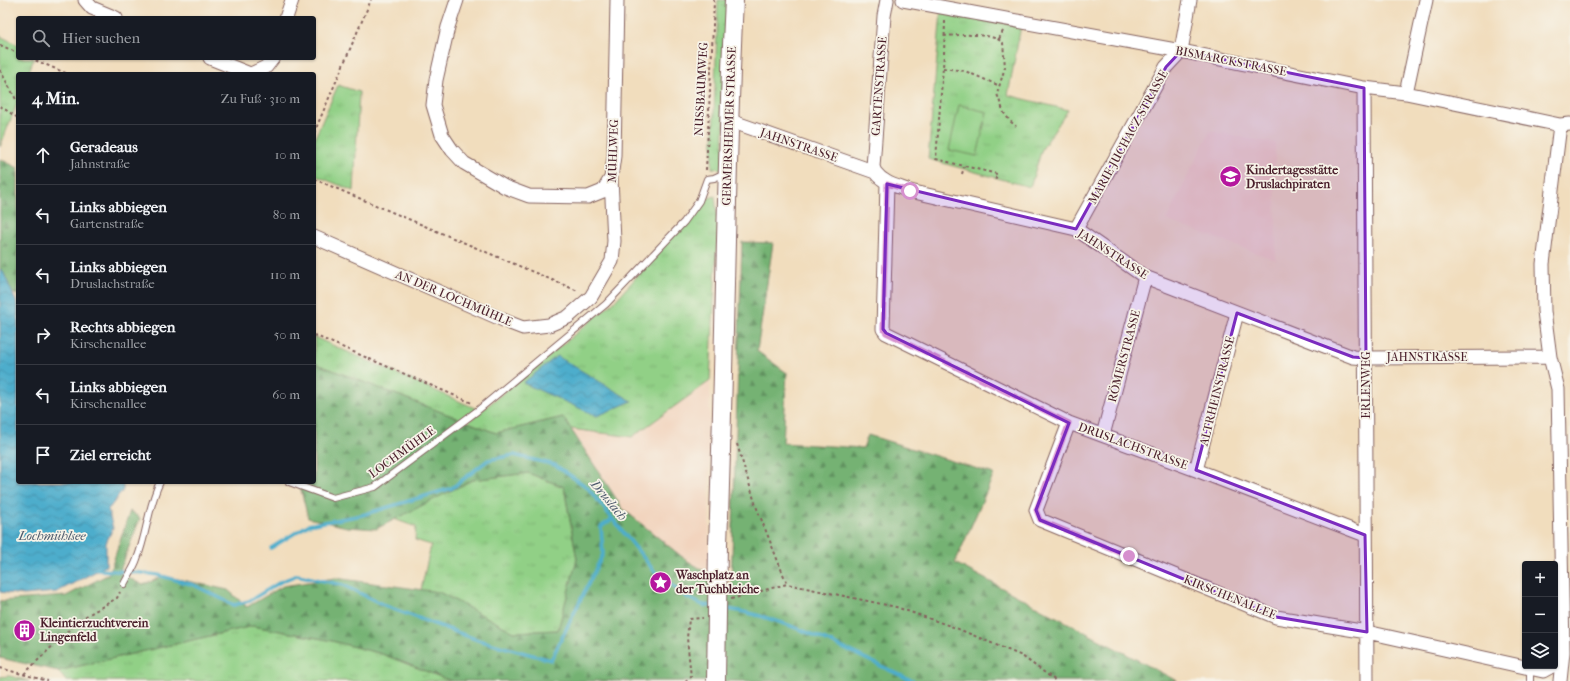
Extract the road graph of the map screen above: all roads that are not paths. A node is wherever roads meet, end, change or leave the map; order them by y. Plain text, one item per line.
1 (85, 0) edge
2 (292, 0) edge
3 (457, 0) edge
4 (617, 0) edge
5 (734, 0) edge
6 (887, 0) edge
7 (903, 0) edge
8 (1190, 0) edge
9 (1426, 0) edge
10 (111, 16) edge
11 (287, 16) edge
12 (1182, 51) junction
13 (215, 60) edge
14 (271, 60) edge
15 (245, 72) edge
16 (255, 72) edge
17 (1364, 88) junction
18 (1406, 93) junction
19 (728, 120) junction
20 (1565, 125) edge
21 (727, 171) junction
22 (875, 172) junction
23 (611, 178) junction
24 (887, 184) junction
25 (1076, 229) junction
26 (316, 238) edge
27 (1145, 277) junction
28 (591, 297) joint
29 (1237, 313) junction
30 (1550, 357) junction
31 (1366, 358) junction
32 (1069, 423) junction
33 (1103, 435) junction
34 (1196, 470) junction
35 (159, 484) edge
36 (294, 484) edge
37 (1365, 535) junction
38 (125, 582) road end
39 (1367, 632) junction
40 (1563, 652) junction
41 (1558, 659) edge
42 (1547, 669) edge
43 (1530, 674) edge
44 (716, 681) edge
45 (1367, 681) edge
46 (1560, 681) edge

1 - 10 street
2 - 11 street
3 - 23 street
4 - 23 street, MÜHLWEG
5 - 19 main road, GERMERSHEIMER STRASSE
6 - 22 street, GARTENSTRASSE
7 - 12 street, BISMARCKSTRASSE
8 - 12 street
9 - 18 street
12 - 17 street, BISMARCKSTRASSE
12 - 25 street, MARIE-JUCHACZ-STRASSE
13 - 15 street
14 - 16 street
17 - 18 street, BISMARCKSTRASSE
17 - 31 street, ERLENWEG
18 - 20 street, BISMARCKSTRASSE
19 - 21 main road, GERMERSHEIMER STRASSE
19 - 22 street, JAHNSTRASSE
20 - 30 street
21 - 36 lane, LOCHMÜHLE
21 - 44 main road, GERMERSHEIMER STRASSE, bridge
22 - 24 street, JAHNSTRASSE
23 - 28 street, MÜHLWEG
24 - 25 street, JAHNSTRASSE
24 - 32 street, DRUSLACHSTRASSE
25 - 27 street, JAHNSTRASSE
26 - 28 street, AN DER LOCHMÜHLE
27 - 29 street, JAHNSTRASSE
27 - 33 street, RÖMERSTRASSE
29 - 31 street, JAHNSTRASSE
29 - 34 street, ALTRHEINSTRASSE
30 - 31 street, JAHNSTRASSE
30 - 40 street
31 - 37 street, ERLENWEG
32 - 33 street, DRUSLACHSTRASSE
32 - 39 street, KIRSCHENALLEE
33 - 34 street, DRUSLACHSTRASSE
34 - 37 street, DRUSLACHSTRASSE
35 - 38 lane
37 - 39 street, ERLENWEG
39 - 43 street, KIRSCHENALLEE
39 - 45 street, ERLENWEG
40 - 41 street
40 - 46 street
42 - 43 street, KIRSCHENALLEE

